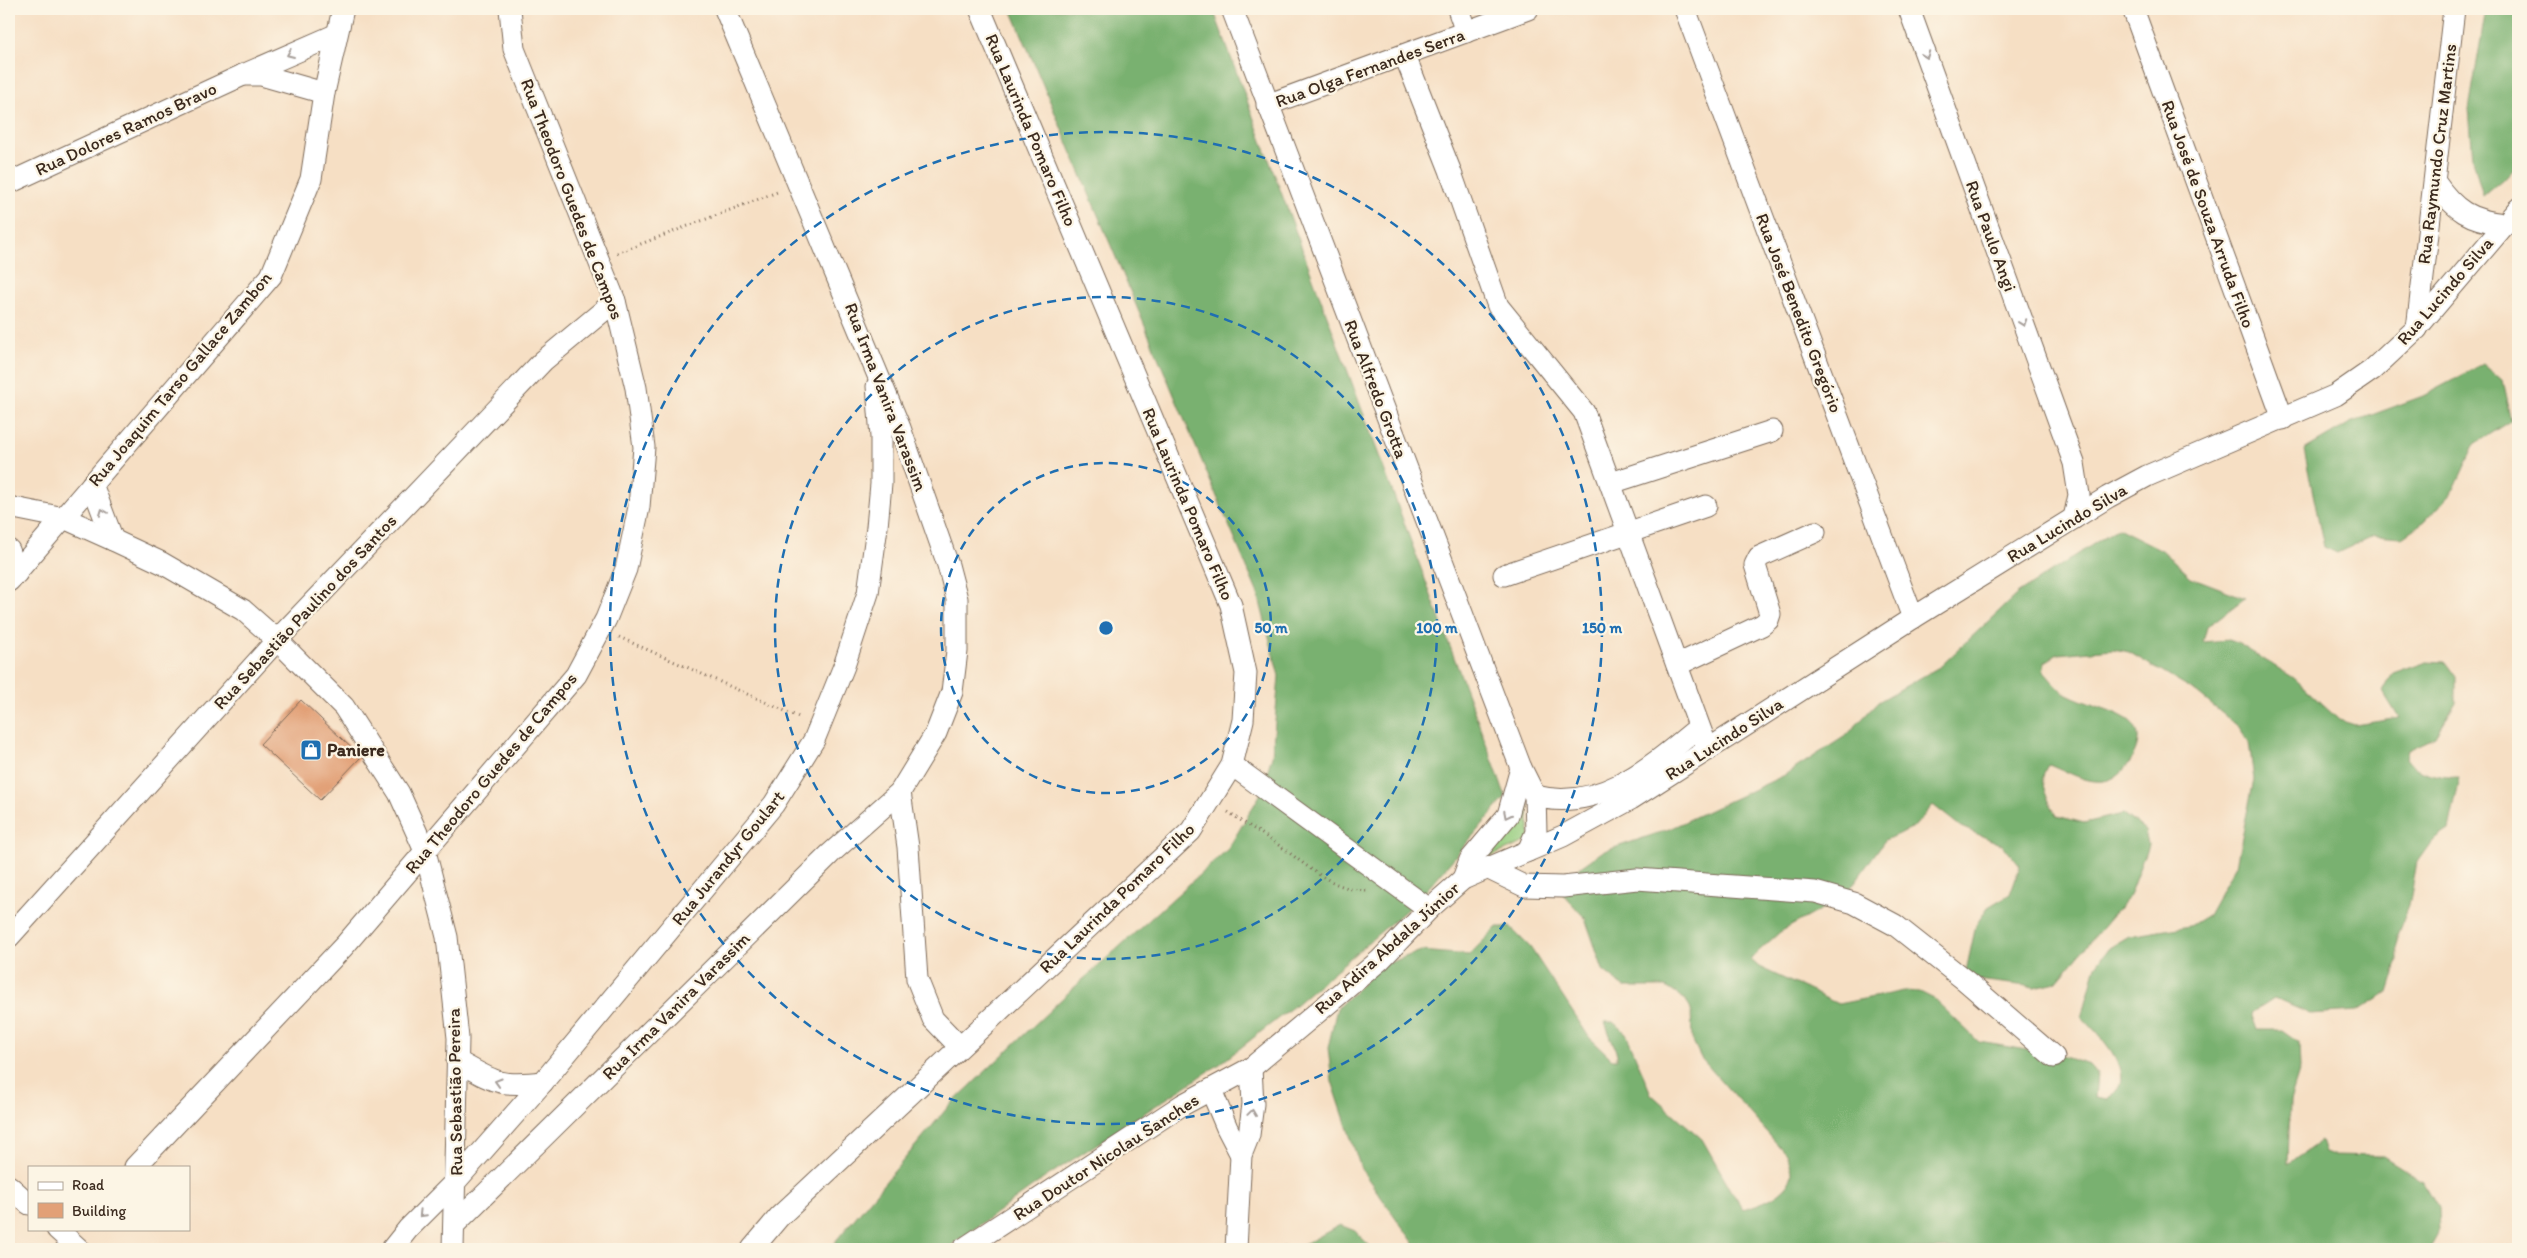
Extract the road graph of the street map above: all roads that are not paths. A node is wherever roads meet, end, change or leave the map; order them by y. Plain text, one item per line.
1 (342, 9) edge
2 (494, 9) edge
3 (510, 9) edge
4 (725, 9) edge
5 (980, 9) edge
6 (1232, 9) edge
7 (1458, 9) edge
8 (1528, 9) edge
9 (1685, 9) edge
10 (1909, 9) edge
11 (2135, 9) edge
12 (2454, 9) edge
13 (1466, 32) junction
14 (335, 35) junction
15 (514, 50) junction
16 (1405, 56) junction
17 (243, 75) junction
18 (324, 93) junction
19 (1267, 105) junction
20 (2435, 182) junction
21 (9, 183) edge
22 (2511, 216) edge
23 (615, 301) junction
24 (2416, 329) junction
25 (875, 366) junction
26 (2283, 419) junction
27 (1772, 431) dead end
28 (2074, 463) junction
29 (1611, 483) junction
30 (92, 484) junction
31 (2108, 497) junction
32 (9, 506) edge
33 (1706, 506) dead end
34 (64, 518) junction
35 (2074, 518) junction
36 (1629, 532) junction
37 (1815, 532) dead end
38 (113, 540) junction
39 (9, 550) edge
40 (1504, 575) dead end
41 (13, 577) edge
42 (1913, 618) junction
43 (277, 640) junction
44 (1677, 665) junction
45 (1699, 726) junction
46 (1708, 750) junction
47 (1232, 766) junction
48 (1521, 768) junction
49 (900, 792) junction
50 (1535, 796) junction
51 (1592, 820) junction
52 (1563, 836) joint
53 (425, 851) junction
54 (1528, 851) junction
55 (1486, 868) junction
56 (1463, 879) junction
57 (1429, 909) junction
58 (9, 937) edge
59 (959, 1046) junction
60 (2054, 1057) dead end
61 (457, 1061) junction
62 (1251, 1068) junction
63 (543, 1082) junction
64 (1211, 1090) junction
65 (1241, 1155) junction
66 (136, 1166) edge
67 (456, 1181) junction
68 (9, 1186) edge
69 (28, 1203) edge
70 (455, 1224) junction
71 (392, 1249) edge
72 (453, 1249) edge
73 (752, 1249) edge
74 (963, 1249) edge
75 (1236, 1249) edge

1 - 14 street, Rua Joaquim Tarso Gallace Zambon
2 - 15 street
3 - 15 street, Rua Theodoro Guedes de Campos
4 - 25 street, Rua Irma Vanira Varassim
5 - 47 street, Rua Laurinda Pomaro Filho
6 - 19 street, Rua Alfredo Grotta
7 - 13 street
8 - 13 street, Rua Olga Fernandes Serra
9 - 42 street, Rua José Benedito Gregório
10 -> 28 street, Rua Paulo Angi
11 - 26 street, Rua José de Souza Arruda Filho
12 - 20 street, Rua Raymundo Cruz Martins
13 - 16 street, Rua Olga Fernandes Serra
14 -> 17 street, Rua Dolores Ramos Bravo
14 - 18 street, Rua Joaquim Tarso Gallace Zambon
15 - 23 street, Rua Theodoro Guedes de Campos
16 - 19 street, Rua Olga Fernandes Serra
16 - 29 street
17 - 18 street, Rua Dolores Ramos Bravo
17 - 21 street, Rua Dolores Ramos Bravo
18 - 30 street, Rua Joaquim Tarso Gallace Zambon
19 - 48 street, Rua Alfredo Grotta
20 - 22 street
20 - 24 street, Rua Raymundo Cruz Martins
22 - 24 street, Rua Lucindo Silva
23 - 43 street, Rua Sebastião Paulino dos Santos
23 - 53 street, Rua Theodoro Guedes de Campos
24 - 26 street, Rua Lucindo Silva
25 - 49 street, Rua Irma Vanira Varassim
25 - 63 street, Rua Jurandyr Goulart
26 - 31 street, Rua Lucindo Silva
27 - 29 street
28 - 31 street, Rua Paulo Angi
28 - 35 street, Rua Paulo Angi
29 - 36 street
30 - 34 street, Rua Joaquim Tarso Gallace Zambon
38 -> 30 street
31 - 35 street, Rua Lucindo Silva
32 - 34 street, Rua Sebastião Pereira
33 - 36 street
34 - 38 street, Rua Sebastião Pereira
34 - 41 street, Rua Joaquim Tarso Gallace Zambon
35 - 42 street, Rua Lucindo Silva
36 - 40 street
36 - 44 street
37 - 44 street
38 - 43 street, Rua Sebastião Pereira
39 - 41 street
42 - 46 street, Rua Lucindo Silva
43 - 53 street, Rua Sebastião Pereira
43 - 58 street, Rua Sebastião Paulino dos Santos
44 - 45 street
45 - 46 street
45 - 50 street
46 - 51 street, Rua Lucindo Silva
47 - 57 street
47 - 59 street, Rua Laurinda Pomaro Filho
48 - 50 street, Rua Alfredo Grotta
48 -> 56 street
49 - 59 street
49 - 70 street, Rua Irma Vanira Varassim
50 - 51 street
50 - 54 street, Rua Alfredo Grotta
51 - 52 street, Rua Lucindo Silva
52 - 54 street, Rua Adira Abdala Júnior
53 - 61 street, Rua Sebastião Pereira
53 - 66 street, Rua Theodoro Guedes de Campos
54 - 55 street, Rua Adira Abdala Júnior
55 - 56 street, Rua Adira Abdala Júnior
55 - 60 street
56 - 57 street, Rua Adira Abdala Júnior
57 - 62 street, Rua Adira Abdala Júnior
59 - 73 street, Rua Laurinda Pomaro Filho
63 -> 61 street
61 - 67 street, Rua Sebastião Pereira
62 - 64 street, Rua Doutor Nicolau Sanches
65 -> 62 street
63 - 67 street, Rua Jurandyr Goulart
64 - 65 street
64 - 74 street, Rua Doutor Nicolau Sanches
65 - 75 street
67 - 70 street, Rua Sebastião Pereira
67 -> 71 street, Rua Jurandyr Goulart
68 - 69 street
70 - 72 street, Rua Sebastião Pereira

